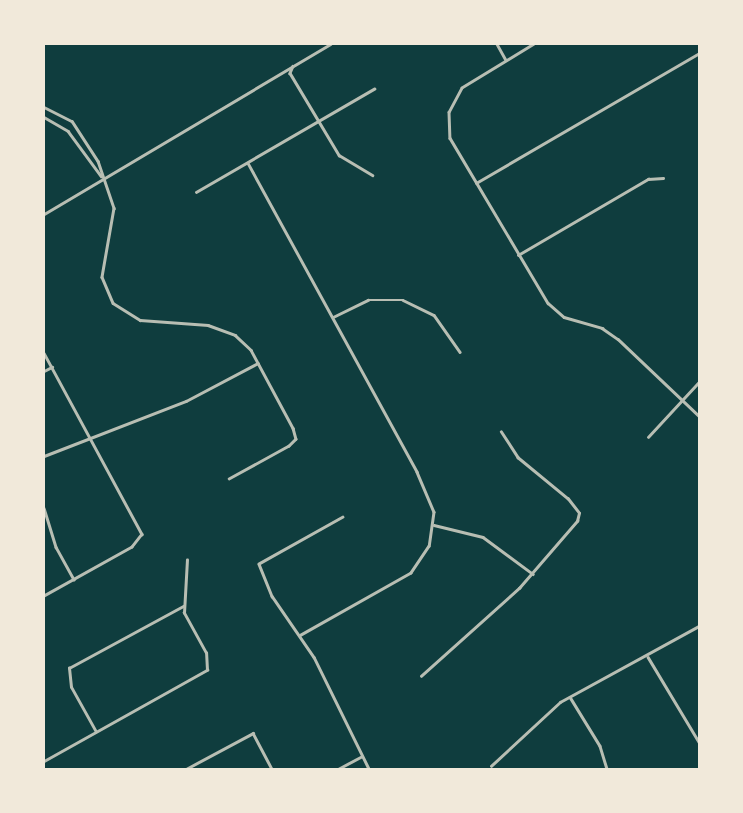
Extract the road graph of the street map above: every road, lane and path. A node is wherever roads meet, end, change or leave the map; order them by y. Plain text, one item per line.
1 (330, 44) edge
2 (497, 44) edge
3 (534, 44) edge
4 (699, 53) edge
5 (506, 60) junction
6 (294, 65) junction
7 (374, 89) dead end
8 (44, 107) edge
9 (44, 117) edge
10 (318, 122) junction
11 (248, 162) junction
12 (372, 175) dead end
13 (102, 177) junction
14 (664, 178) dead end
15 (476, 183) junction
16 (196, 192) dead end
17 (44, 214) edge
18 (518, 255) junction
19 (332, 317) junction
20 (460, 352) dead end
21 (44, 353) edge
22 (258, 363) junction
23 (52, 367) junction
24 (44, 371) edge
25 (699, 382) edge
26 (682, 399) junction
27 (699, 416) edge
28 (501, 432) dead end
29 (648, 437) dead end
30 (90, 438) junction
31 (44, 456) edge
32 (229, 479) dead end
33 (44, 508) edge
34 (343, 517) dead end
35 (434, 525) junction
36 (188, 560) dead end
37 (533, 574) junction
38 (74, 579) junction
39 (44, 596) edge
40 (183, 606) junction
41 (699, 626) edge
42 (301, 635) junction
43 (648, 657) junction
44 (421, 676) dead end
45 (570, 697) junction
46 (96, 732) junction
47 (699, 742) edge
48 (361, 757) junction
49 (44, 761) edge
50 (491, 766) dead end
51 (186, 769) edge
52 (272, 769) edge
53 (338, 769) edge
54 (369, 769) edge
55 (607, 769) edge

1 - 6 street
2 - 5 street
3 - 5 street
4 - 15 street
5 - 15 street
6 - 10 street
6 - 13 street
7 - 10 street
8 - 13 street
9 - 13 street
10 - 11 street
10 - 12 street
11 - 16 street
11 - 19 street
13 - 17 street
13 - 22 street
14 - 18 street
15 - 18 street
18 - 26 street
19 - 20 street
19 - 35 street
21 - 23 street
22 - 30 street
22 - 32 street
23 - 24 street
23 - 30 street
25 - 26 street
26 - 27 street
26 - 29 street
28 - 37 street
30 - 31 street
30 - 38 street
33 - 38 street
34 - 42 street
35 - 37 street
35 - 42 street
36 - 40 street
37 - 44 street
38 - 39 street
40 - 46 street
40 - 46 street
41 - 43 street
42 - 48 street
43 - 45 street
43 - 47 street
45 - 50 street
45 - 55 street
46 - 49 street
48 - 53 street
48 - 54 street
51 - 52 street

